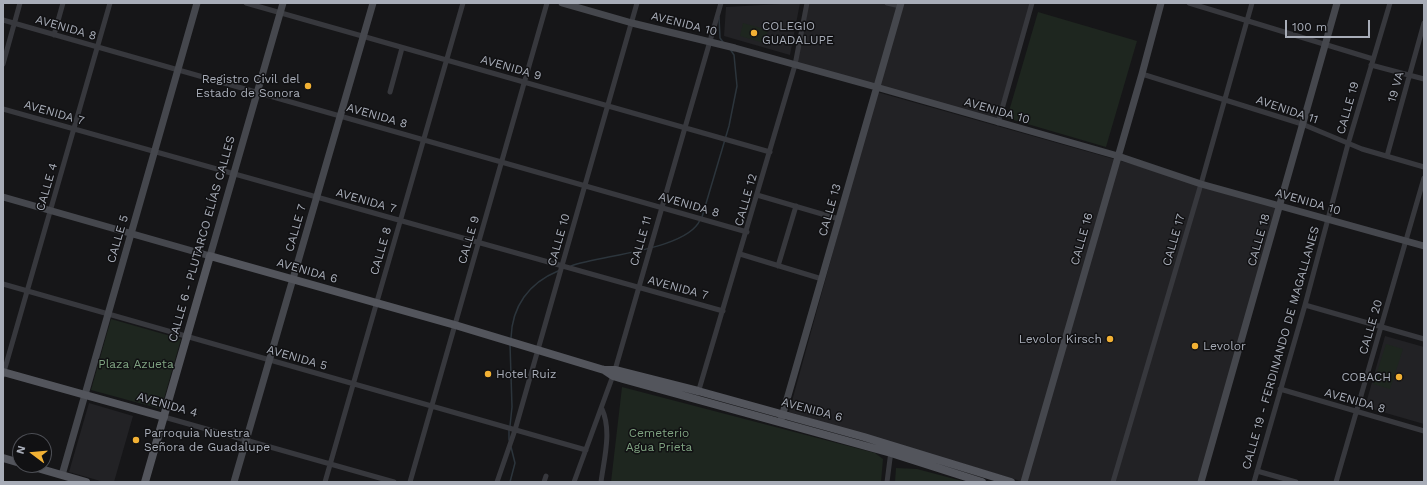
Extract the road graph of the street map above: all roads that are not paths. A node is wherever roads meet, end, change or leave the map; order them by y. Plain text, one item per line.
1 (20, 3) edge
2 (63, 3) edge
3 (110, 3) edge
4 (197, 3) edge
5 (246, 3) edge
6 (283, 3) edge
7 (373, 3) edge
8 (463, 3) edge
9 (547, 3) edge
10 (562, 3) edge
11 (638, 3) edge
12 (722, 3) edge
13 (807, 3) edge
14 (888, 3) edge
15 (1032, 3) edge
16 (1161, 3) edge
17 (1189, 3) edge
18 (1252, 3) edge
19 (1337, 3) edge
20 (1390, 3) edge
21 (900, 5) edge
22 (280, 13) junction
23 (3, 20) edge
24 (1247, 20) junction
25 (632, 23) junction
26 (1424, 23) edge
27 (15, 24) junction
28 (54, 35) junction
29 (364, 37) junction
30 (710, 42) junction
31 (1325, 44) junction
32 (97, 47) junction
33 (402, 48) junction
34 (1373, 59) junction
35 (446, 60) junction
36 (3, 64) edge
37 (795, 65) junction
38 (1371, 65) junction
39 (178, 70) junction
40 (1142, 74) junction
41 (1410, 76) junction
42 (1424, 79) edge
43 (524, 82) junction
44 (876, 88) junction
45 (257, 92) junction
46 (390, 92) dead end
47 (1225, 100) junction
48 (608, 106) junction
49 (3, 109) edge
50 (341, 116) junction
51 (998, 123) junction
52 (1302, 124) junction
53 (686, 128) junction
54 (74, 129) junction
55 (423, 140) junction
56 (1348, 144) junction
57 (155, 152) junction
58 (770, 152) junction
59 (1118, 156) junction
60 (1387, 156) junction
61 (502, 162) junction
62 (1424, 167) edge
63 (234, 174) junction
64 (1424, 178) edge
65 (1201, 184) junction
66 (585, 186) junction
67 (757, 195) junction
68 (3, 197) edge
69 (316, 197) junction
70 (796, 206) junction
71 (1280, 206) junction
72 (661, 208) junction
73 (50, 210) junction
74 (839, 219) junction
75 (1327, 219) junction
76 (400, 221) junction
77 (746, 232) junction
78 (131, 233) junction
79 (1406, 241) junction
80 (478, 243) junction
81 (1424, 246) edge
82 (740, 254) junction
83 (210, 256) junction
84 (562, 266) junction
85 (778, 266) junction
86 (292, 279) junction
87 (822, 279) junction
88 (3, 284) edge
89 (638, 287) junction
90 (27, 291) junction
91 (376, 303) junction
92 (1305, 305) junction
93 (723, 311) junction
94 (108, 314) junction
95 (454, 325) junction
96 (1381, 327) junction
97 (187, 337) junction
98 (1424, 339) edge
99 (537, 349) junction
100 (269, 360) junction
101 (3, 373) edge
102 (614, 373) junction
103 (353, 384) junction
104 (1280, 389) junction
105 (698, 391) junction
106 (85, 395) junction
107 (698, 400) junction
108 (431, 406) junction
109 (602, 409) junction
110 (1357, 412) junction
111 (783, 414) junction
112 (164, 417) junction
113 (780, 424) junction
114 (515, 430) junction
115 (1424, 431) edge
116 (246, 440) junction
117 (891, 449) junction
118 (586, 450) junction
119 (330, 464) junction
120 (1257, 471) junction
121 (48, 473) edge
122 (61, 478) edge
123 (86, 482) edge
124 (145, 482) edge
125 (234, 482) edge
126 (325, 482) edge
127 (394, 482) edge
128 (410, 482) edge
129 (497, 482) edge
130 (574, 482) edge
131 (602, 482) edge
132 (887, 482) edge
133 (982, 482) edge
134 (1011, 482) edge
135 (1024, 482) edge
136 (1113, 482) edge
137 (1201, 482) edge
138 (1254, 482) edge
139 (1296, 482) edge
140 (1336, 482) edge

1 - 27 street
2 - 28 street
3 - 32 street, CALLE 4
4 - 39 street, CALLE 5
5 - 22 street, AVENIDA 9
6 - 22 street, CALLE 6 - PLUTARCO ELÍAS CALLES
7 - 29 street, CALLE 7
8 - 35 street, CALLE 8
9 - 43 street, CALLE 9
10 - 25 street, AVENIDA 10
11 - 25 street, CALLE 10
12 - 30 street, CALLE 11
13 - 37 street, CALLE 12
14 - 21 street
15 - 51 street
16 - 40 street, CALLE 16
17 - 24 street
18 - 24 street, CALLE 17
19 - 31 street, CALLE 18
20 - 34 street, CALLE 19
21 - 44 street, CALLE 13
22 - 29 street, AVENIDA 9
22 - 45 street, CALLE 6 - PLUTARCO ELÍAS CALLES
23 - 27 street, AVENIDA 8
24 - 31 street
24 - 47 street, CALLE 17
25 - 30 street, AVENIDA 10
25 - 48 street, CALLE 10
26 - 41 street, 19 VA
27 - 28 street, AVENIDA 8
27 - 36 street
28 - 32 street, AVENIDA 8
29 - 33 street, AVENIDA 9
29 - 50 street, CALLE 7
30 - 37 street, AVENIDA 10
30 - 53 street, CALLE 11
31 - 34 street
31 - 52 street, CALLE 18
32 - 39 street, AVENIDA 8
32 - 54 street, CALLE 4
33 - 35 street, AVENIDA 9
33 - 46 street
34 - 38 street, CALLE 19
35 - 43 street, AVENIDA 9
35 - 55 street, CALLE 8
37 - 44 street, AVENIDA 10
37 - 58 street, CALLE 12
38 - 41 street
38 - 56 street, CALLE 19
39 - 45 street, AVENIDA 8
39 - 57 street, CALLE 5
40 - 47 street, AVENIDA 11
40 - 59 street, CALLE 16
41 - 42 street
41 - 60 street, 19 VA
43 - 48 street, AVENIDA 9
43 - 61 street, CALLE 9
44 - 51 street, AVENIDA 10
44 - 74 street, CALLE 13
45 - 50 street, AVENIDA 8
45 - 63 street, CALLE 6 - PLUTARCO ELÍAS CALLES
47 - 52 street, AVENIDA 11
47 - 65 street, CALLE 17
48 - 53 street, AVENIDA 9
48 - 66 street, CALLE 10
49 - 54 street, AVENIDA 7
50 - 55 street, AVENIDA 8
50 - 69 street, CALLE 7
51 - 59 street, AVENIDA 10
52 - 56 street, AVENIDA 11
52 - 71 street, CALLE 18
53 - 58 street, AVENIDA 9
53 - 72 street, CALLE 11
54 - 57 street, AVENIDA 7
54 - 73 street, CALLE 4
55 - 61 street, AVENIDA 8
55 - 76 street, CALLE 8
56 - 60 street, AVENIDA 11
56 - 75 street, CALLE 19
57 - 63 street, AVENIDA 7
57 - 78 street, CALLE 5
58 - 67 street, CALLE 12
59 - 65 street, AVENIDA 10
59 - 135 street, CALLE 16
60 - 62 street, AVENIDA 11
61 - 66 street, AVENIDA 8
61 - 80 street, CALLE 9
63 - 69 street, AVENIDA 7
63 - 83 street, CALLE 6 - PLUTARCO ELÍAS CALLES
64 - 79 street, CALLE 20
65 - 71 street, AVENIDA 10
65 - 136 street, CALLE 17
66 - 72 street, AVENIDA 8
66 - 84 street, CALLE 10
67 - 70 street
67 - 77 street, CALLE 12
68 - 73 street, AVENIDA 6
69 - 76 street, AVENIDA 7
69 - 86 street, CALLE 7
70 - 74 street
70 - 85 street
71 - 75 street, AVENIDA 10
71 - 137 street, CALLE 18
72 - 77 street, AVENIDA 8
72 - 89 street, CALLE 11
73 - 78 street, AVENIDA 6
73 - 90 street, CALLE 4
74 - 87 street, CALLE 13
75 - 79 street, AVENIDA 10
75 - 92 street, CALLE 19 - FERDINANDO DE MAGALLANES
76 - 80 street, AVENIDA 7
76 - 91 street, CALLE 8
77 - 82 street, CALLE 12
78 - 83 street, AVENIDA 6
78 - 94 street, CALLE 5
79 - 81 street, AVENIDA 10
79 - 96 street, CALLE 20
80 - 84 street, AVENIDA 7
80 - 95 street, CALLE 9
82 - 85 street
82 - 93 street, CALLE 12
83 - 86 main road, AVENIDA 6
83 - 97 main road, CALLE 6 - PLUTARCO ELÍAS CALLES
84 - 89 street, AVENIDA 7
84 - 99 street, CALLE 10
85 - 87 street
86 - 91 main road, AVENIDA 6
86 - 100 street, CALLE 7
87 - 111 street, CALLE 13
88 - 90 street, AVENIDA 5
89 - 93 street, AVENIDA 7
89 - 102 street, CALLE 11
90 - 94 street, AVENIDA 5
90 - 101 street, CALLE 4
91 - 95 main road, AVENIDA 6
91 - 103 street, CALLE 8
92 - 96 street
92 - 104 street, CALLE 19 - FERDINANDO DE MAGALLANES
93 - 105 street, CALLE 12
94 - 97 street, AVENIDA 5
94 - 106 street, CALLE 5
95 - 99 main road, AVENIDA 6
95 - 108 street, CALLE 9
96 - 98 street
96 - 110 street, CALLE 20
97 - 100 street, AVENIDA 5
97 - 112 main road, CALLE 6 - PLUTARCO ELÍAS CALLES
99 - 102 main road, AVENIDA 6
99 - 114 street, CALLE 10
100 - 103 street, AVENIDA 5
100 - 116 street, CALLE 7
101 - 106 main road, AVENIDA 4
102 - 105 main road, AVENIDA 6
102 - 107 main road, AVENIDA 6
102 - 109 street, CALLE 11
103 - 108 street, AVENIDA 5
103 - 119 street, CALLE 8
104 - 110 street, AVENIDA 8
104 - 120 street, CALLE 19 - FERDINANDO DE MAGALLANES
105 - 107 street, CALLE 12
105 - 111 main road, AVENIDA 6
106 - 112 main road, AVENIDA 4
106 - 122 street, CALLE 5
107 - 113 main road, AVENIDA 6
108 - 114 street, AVENIDA 5
108 - 128 street, CALLE 9
109 - 118 street, CALLE 11
109 - 131 street
110 - 115 street, AVENIDA 8
110 - 140 street, CALLE 20
111 - 113 street, CALLE 13
111 - 117 main road, AVENIDA 6
112 - 116 street, AVENIDA 4
112 - 124 main road, CALLE 6 - PLUTARCO ELÍAS CALLES
113 - 117 main road, AVENIDA 6
114 - 118 street, AVENIDA 5
114 - 129 street, CALLE 10
116 - 119 street, AVENIDA 4
116 - 125 street, CALLE 7
117 - 132 street
117 - 133 main road, AVENIDA 6
117 - 134 main road, AVENIDA 6
118 - 130 street, CALLE 11
119 - 126 street, CALLE 8
119 - 127 street, AVENIDA 4
120 - 138 street, CALLE 19 - FERDINANDO DE MAGALLANES
120 - 139 street
121 - 122 main road
122 - 123 main road

